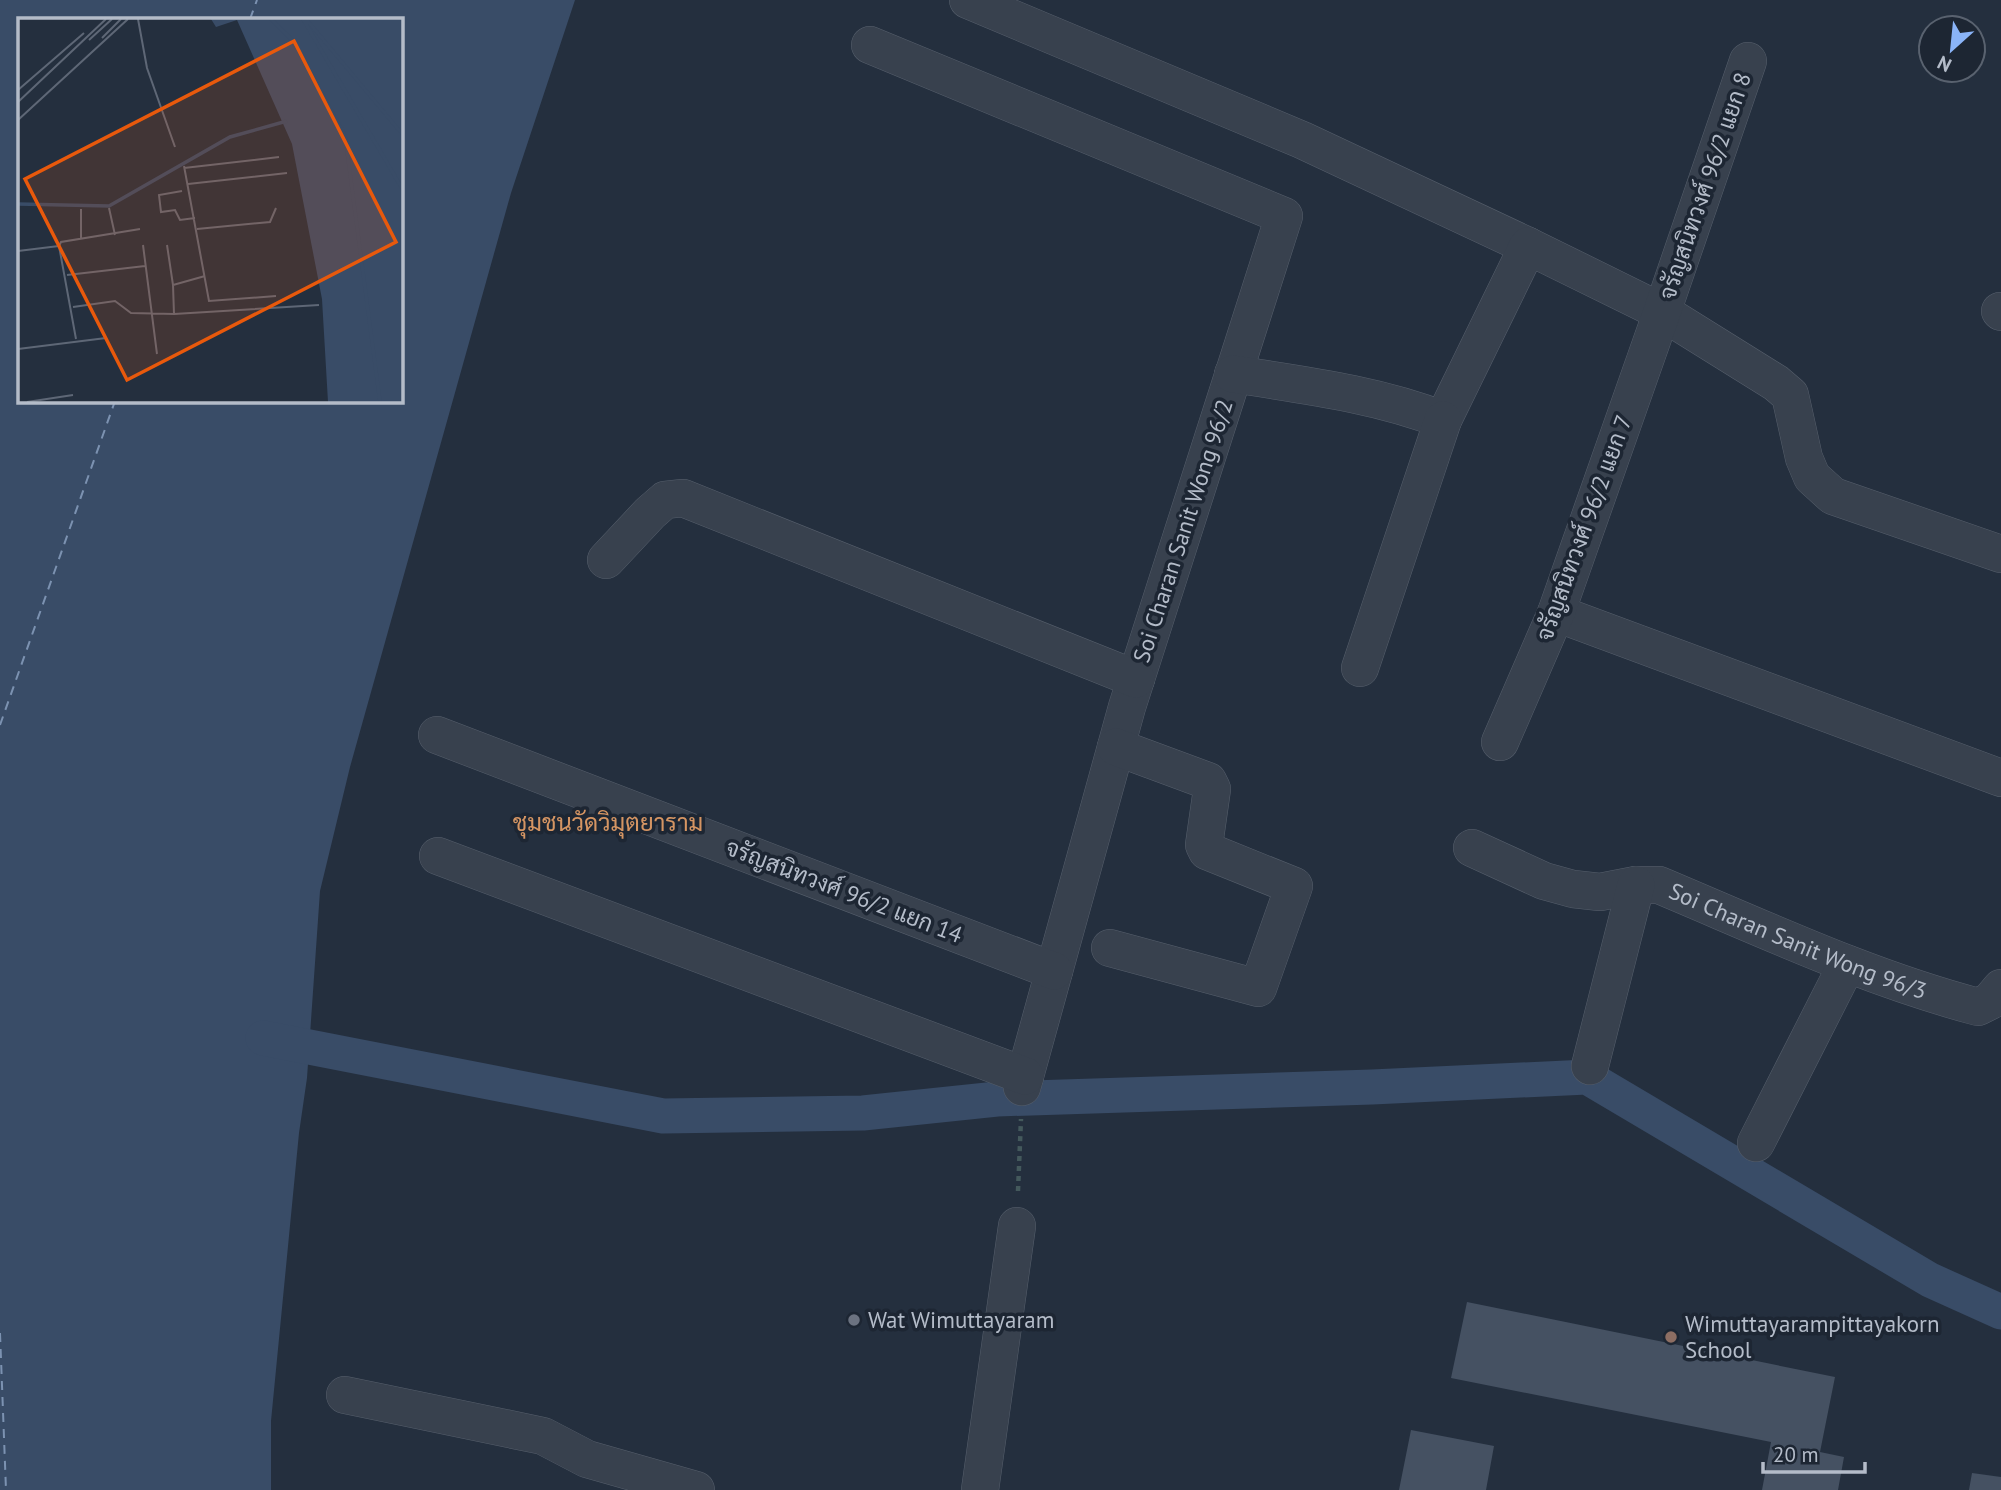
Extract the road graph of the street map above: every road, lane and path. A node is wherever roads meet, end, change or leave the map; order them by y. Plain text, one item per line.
1 (968, 0) edge
2 (870, 45) dead end
3 (1748, 61) dead end
4 (1528, 246) junction
5 (1662, 312) junction
6 (1233, 374) junction
7 (1443, 420) junction
8 (2001, 554) edge
9 (606, 560) dead end
10 (1556, 613) junction
11 (1360, 668) dead end
12 (1136, 679) junction
13 (437, 735) dead end
14 (1500, 742) dead end
15 (1116, 747) junction
16 (2001, 778) edge
17 (1472, 848) dead end
18 (438, 856) dead end
19 (1636, 885) junction
20 (1110, 948) dead end
21 (1847, 964) junction
22 (1054, 971) junction
23 (2001, 989) edge
24 (1590, 1066) dead end
25 (1024, 1081) junction
26 (1756, 1143) dead end
27 (1019, 1172) dead end
28 (1017, 1226) dead end
29 (345, 1395) dead end
30 (586, 1475) edge
31 (696, 1490) edge
32 (980, 1490) edge

1 - 4 street
2 - 6 street
3 - 5 street, จรัญสนิทวงศ์ 96/2 แยก 8
4 - 5 street
4 - 7 street
5 - 8 street
5 - 10 street, จรัญสนิทวงศ์ 96/2 แยก 7
6 - 7 street, Soi Charan Sanit Wong 96/2
6 - 12 street, Soi Charan Sanit Wong 96/2
7 - 11 street
9 - 12 street
10 - 14 street, จรัญสนิทวงศ์ 96/2 แยก 7
10 - 16 street
12 - 15 street, Soi Charan Sanit Wong 96/2
13 - 22 street, จรัญสนิทวงศ์ 96/2 แยก 14
15 - 20 street
15 - 22 street, Soi Charan Sanit Wong 96/2
17 - 19 street, Soi Charan Sanit Wong 96/3
18 - 25 street
19 - 21 street, Soi Charan Sanit Wong 96/3
19 - 24 street
21 - 23 street, Soi Charan Sanit Wong 96/3
21 - 26 street
22 - 25 street, Soi Charan Sanit Wong 96/2
25 - 27 path
28 - 32 street
29 - 30 street
30 - 31 street

